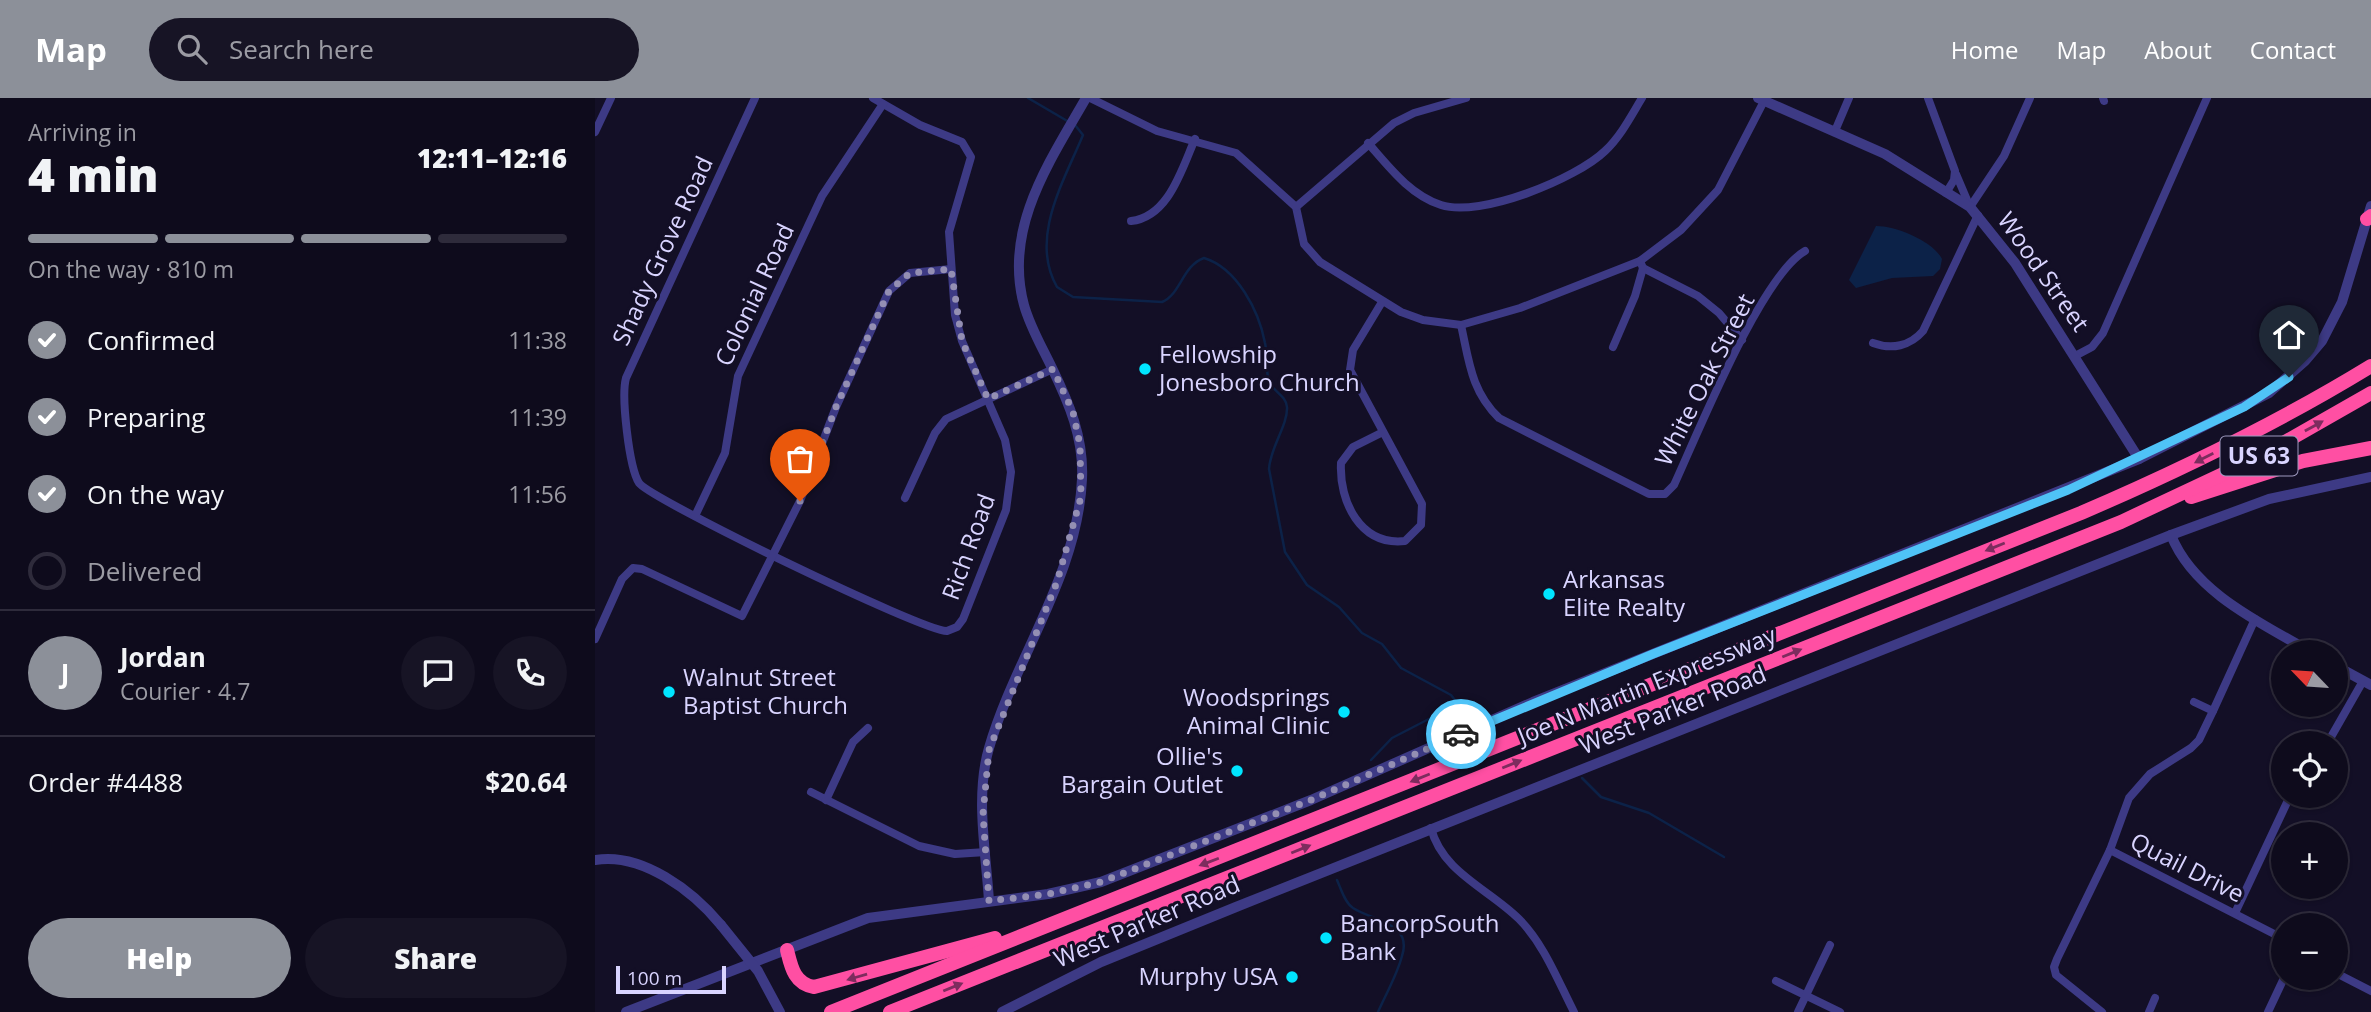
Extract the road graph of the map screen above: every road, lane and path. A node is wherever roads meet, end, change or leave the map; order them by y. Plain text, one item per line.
1 (611, 98) edge
2 (755, 98) edge
3 (873, 98) edge
4 (1466, 98) edge
5 (1642, 98) edge
6 (1849, 98) edge
7 (1928, 98) edge
8 (2030, 98) edge
9 (2207, 98) edge
10 (1761, 99) edge
11 (1086, 101) edge
12 (883, 104) junction
13 (1835, 131) junction
14 (595, 132) edge
15 (1195, 139) junction
16 (1368, 143) junction
17 (1955, 171) junction
18 (1946, 193) junction
19 (1296, 206) junction
20 (1974, 211) junction
21 (2370, 214) edge
22 (1132, 221) dead end
23 (1805, 251) dead end
24 (1641, 265) junction
25 (951, 269) junction
26 (1382, 302) junction
27 (1461, 324) junction
28 (1742, 340) junction
29 (1873, 343) dead end
30 (1613, 347) dead end
31 (2075, 355) junction
32 (2371, 366) edge
33 (1053, 369) junction
34 (2371, 393) edge
35 (988, 399) junction
36 (1381, 433) junction
37 (2371, 448) edge
38 (2139, 459) junction
39 (2371, 477) edge
40 (905, 498) dead end
41 (2143, 512) junction
42 (695, 516) junction
43 (2171, 536) junction
44 (774, 554) junction
45 (2255, 619) junction
46 (595, 639) edge
47 (2291, 640) edge
48 (2349, 673) edge
49 (2367, 683) edge
50 (2194, 702) dead end
51 (2213, 710) junction
52 (868, 728) dead end
53 (2336, 731) edge
54 (811, 792) dead end
55 (825, 800) junction
56 (2284, 808) edge
57 (1431, 828) junction
58 (2110, 850) junction
59 (986, 852) junction
60 (595, 860) edge
61 (989, 901) junction
62 (2235, 913) junction
63 (1064, 920) junction
64 (2271, 932) edge
65 (1831, 944) dead end
66 (787, 950) junction
67 (2348, 979) edge
68 (1776, 981) dead end
69 (2278, 990) edge
70 (2371, 991) edge
71 (1805, 995) junction
72 (2155, 998) dead end
73 (626, 1012) edge
74 (780, 1012) edge
75 (831, 1012) edge
76 (890, 1012) edge
77 (1002, 1012) edge
78 (1574, 1012) edge
79 (1798, 1012) edge
80 (1840, 1012) edge
81 (2102, 1012) edge
82 (2148, 1012) edge
83 (2267, 1012) edge

1 - 14 street
2 - 42 street, Shady Grove Road
3 - 12 street
4 - 16 street
5 - 16 street
6 - 13 street
7 - 17 street
8 - 20 street
9 - 31 street
10 - 13 street, Wood Street
10 - 24 street
11 - 15 street
11 - 33 street
12 - 25 street, Rich Road
12 - 42 street, Colonial Road
13 - 18 street, Wood Street
15 - 19 street
15 - 22 street
16 - 19 street
17 - 18 street
17 - 20 street
18 - 20 street, Wood Street
19 - 26 street
20 - 29 street
20 - 31 street, Wood Street
21 - 38 street
23 - 28 street, White Oak Street
24 - 27 street
24 - 28 street
24 - 30 street
25 - 35 street, Rich Road
25 - 44 street
26 - 27 street
26 - 36 street
27 - 28 street, White Oak Street
31 - 38 street, Wood Street
32 -> 63 highway, Joe N Martin Expressway
33 - 35 street
33 - 59 street
41 -> 34 highway, Joe N Martin Expressway / US 63
35 - 40 street
35 - 44 street, Rich Road
36 - 36 street
37 - 41 highway, US 63
38 - 61 street
39 - 43 street, West Parker Road
76 -> 41 highway, Joe N Martin Expressway
42 - 44 street
43 - 45 street
43 - 57 street, West Parker Road
44 - 46 street
45 - 47 street
45 - 51 street
48 - 49 street
49 - 53 street
50 - 51 street
51 - 58 street
52 - 55 street
54 - 55 street
55 - 59 street
56 - 62 street
57 - 77 street, West Parker Road
57 - 78 street
58 - 62 street, Quail Drive
58 - 81 street
59 - 61 street
60 - 74 street, bridge
61 - 66 street
62 - 64 street, Quail Drive
63 -> 66 highway
63 - 75 highway, Joe N Martin Expressway
65 - 71 street
66 - 73 street
67 - 70 street
68 - 71 street
69 - 83 street
71 - 79 street
71 - 80 street
72 - 82 street

